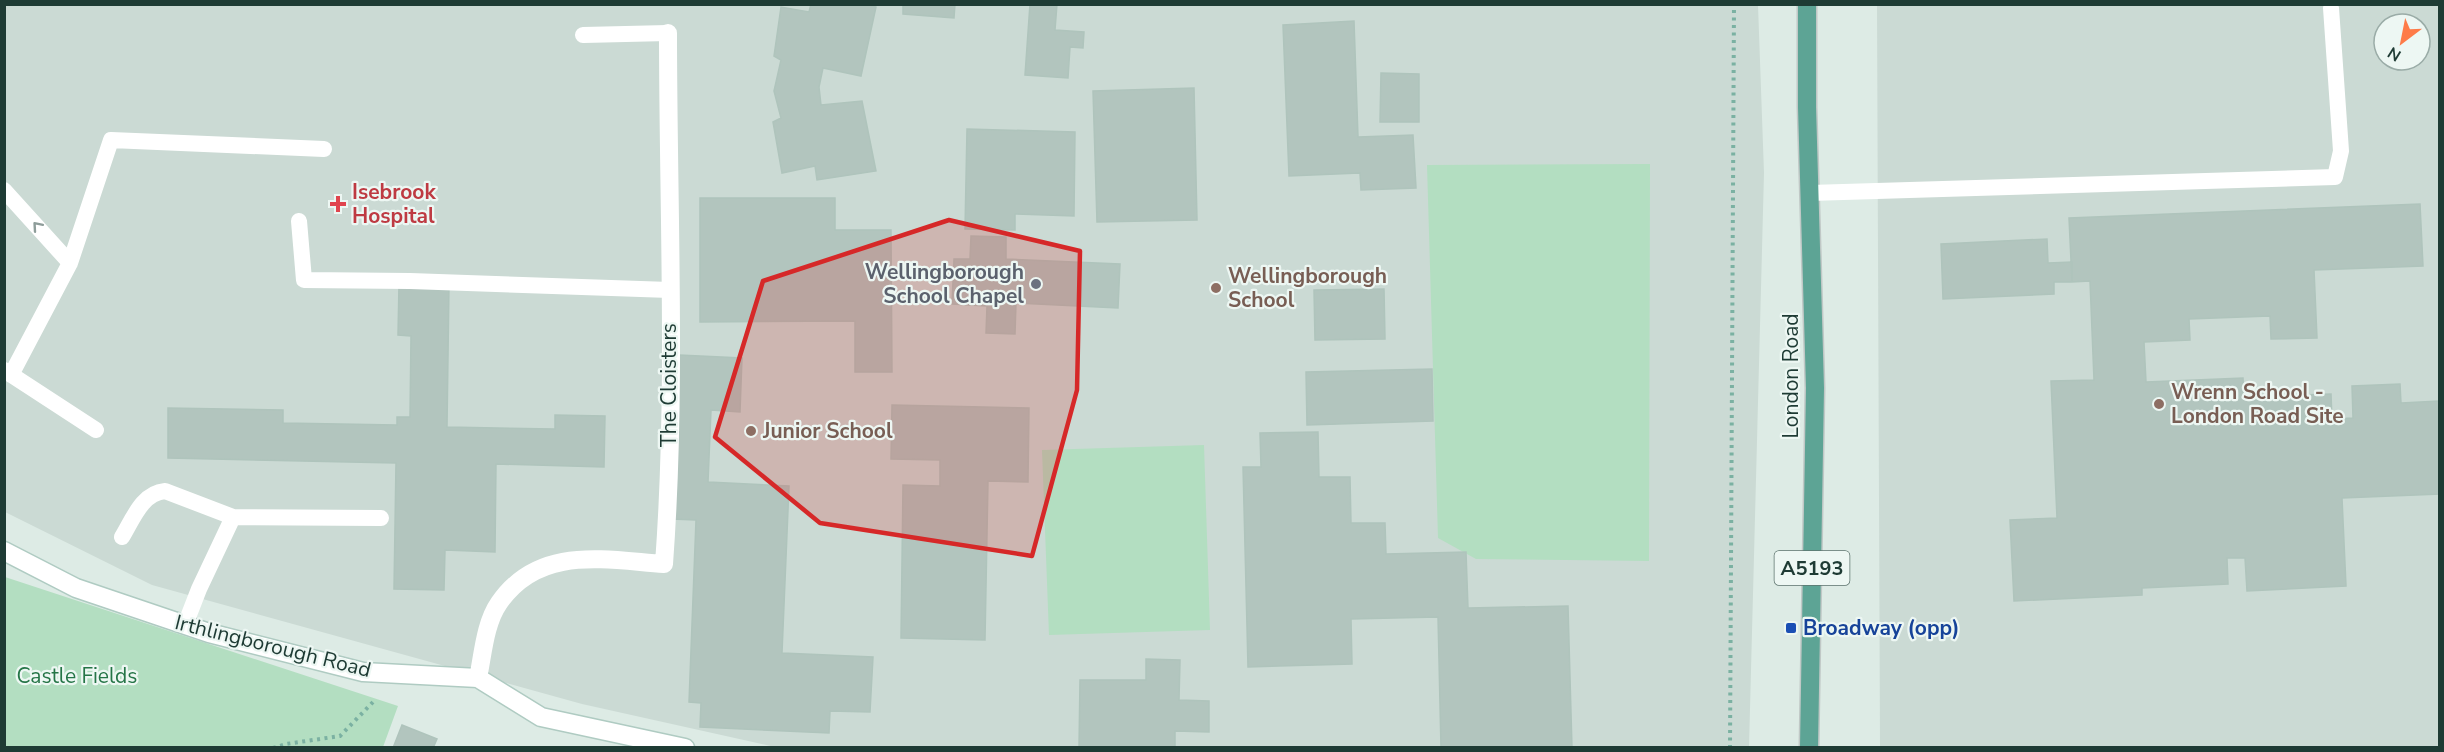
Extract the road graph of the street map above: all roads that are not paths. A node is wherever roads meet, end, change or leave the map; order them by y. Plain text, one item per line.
1 (1807, 4) edge
2 (2331, 8) dead end
3 (668, 33) joint
4 (583, 35) dead end
5 (324, 149) dead end
6 (4, 190) edge
7 (1810, 193) junction
8 (299, 221) dead end
9 (70, 263) junction
10 (670, 290) junction
11 (8, 373) edge
12 (96, 430) dead end
13 (233, 518) junction
14 (381, 518) dead end
15 (122, 537) dead end
16 (4, 551) edge
17 (185, 625) junction
18 (478, 678) junction
19 (658, 745) edge
20 (685, 747) edge
21 (1809, 747) edge

1 - 7 main road, London Road / A5193
2 - 7 lane
3 - 4 lane, The Cloisters
3 - 10 street, The Cloisters
5 - 9 lane
9 -> 6 lane
7 - 21 main road, London Road / A5193
8 - 10 lane
9 - 11 lane
10 - 18 street, The Cloisters
11 - 12 lane
13 - 14 lane
13 - 15 lane
13 - 17 lane
16 - 17 street, Irthlingborough Road
17 - 18 street, Irthlingborough Road
18 - 19 street, Irthlingborough Road
19 - 20 street, Irthlingborough Road

